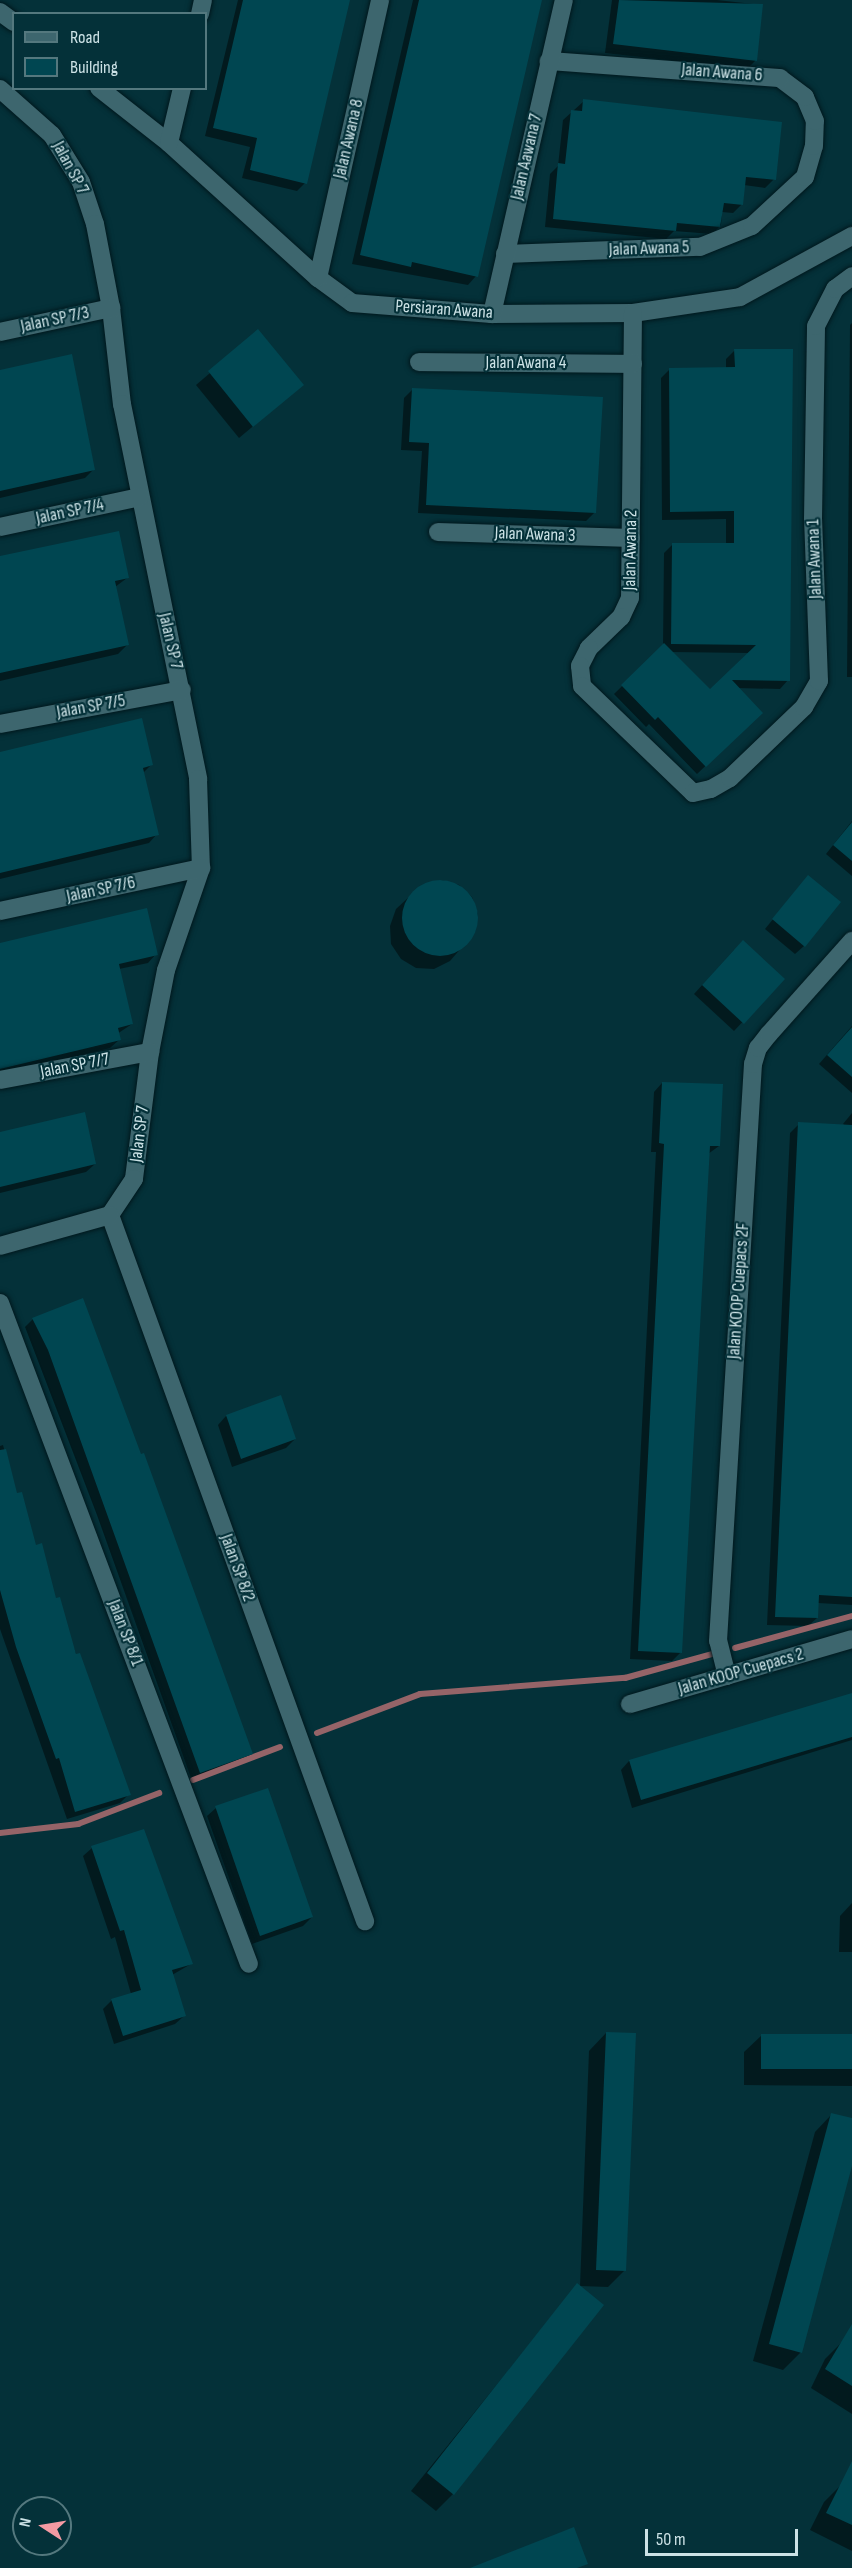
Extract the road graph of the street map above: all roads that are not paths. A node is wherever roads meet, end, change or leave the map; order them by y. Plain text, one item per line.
1 (380, 0) edge
2 (564, 0) edge
3 (549, 61) junction
4 (0, 89) edge
5 (102, 90) edge
6 (182, 90) edge
7 (170, 143) junction
8 (805, 177) joint
9 (852, 236) edge
10 (505, 254) junction
11 (852, 276) edge
12 (318, 278) junction
13 (111, 308) junction
14 (633, 313) junction
15 (492, 314) junction
16 (0, 332) edge
17 (419, 362) dead end
18 (633, 364) junction
19 (141, 497) junction
20 (0, 527) edge
21 (438, 532) dead end
22 (631, 538) junction
23 (182, 690) junction
24 (0, 724) edge
25 (693, 793) joint
26 (201, 868) junction
27 (0, 912) edge
28 (852, 941) edge
29 (150, 1052) junction
30 (0, 1080) edge
31 (110, 1215) junction
32 (0, 1246) edge
33 (0, 1303) edge
34 (852, 1639) edge
35 (728, 1676) junction
36 (630, 1704) dead end
37 (365, 1921) dead end
38 (249, 1964) dead end

1 - 12 street, Jalan Awana 8
2 - 3 street, Jalan Aawana 7
3 - 8 street, Jalan Awana 6
3 - 10 street, Jalan Aawana 7
4 - 13 street, Jalan SP 7
5 - 7 street, Persiaran Awana
6 - 7 street
7 - 12 street, Persiaran Awana
8 - 10 street, Jalan Awana 5
9 - 14 street, Persiaran Awana
10 - 15 street, Jalan Aawana 7
11 - 25 street, Jalan Awana 1
12 - 15 street, Persiaran Awana
13 - 16 street, Jalan SP 7/3
13 - 19 street, Jalan SP 7
14 - 15 street, Persiaran Awana
14 - 18 street, Jalan Awana 2
17 - 18 street, Jalan Awana 4
18 - 22 street, Jalan Awana 2
19 - 20 street, Jalan SP 7/4
19 - 23 street, Jalan SP 7
21 - 22 street, Jalan Awana 3
22 - 25 street, Jalan Awana 2
23 - 24 street, Jalan SP 7/5
23 - 26 street, Jalan SP 7
26 - 27 street, Jalan SP 7/6
26 - 29 street, Jalan SP 7
28 - 35 street, Jalan KOOP Cuepacs 2F
29 - 30 street, Jalan SP 7/7
29 - 31 street, Jalan SP 7
31 - 32 street
31 - 37 street, Jalan SP 8/2
33 - 38 street, Jalan SP 8/1
34 - 35 street, Jalan KOOP Cuepacs 2
35 - 36 street, Jalan KOOP Cuepacs 2

